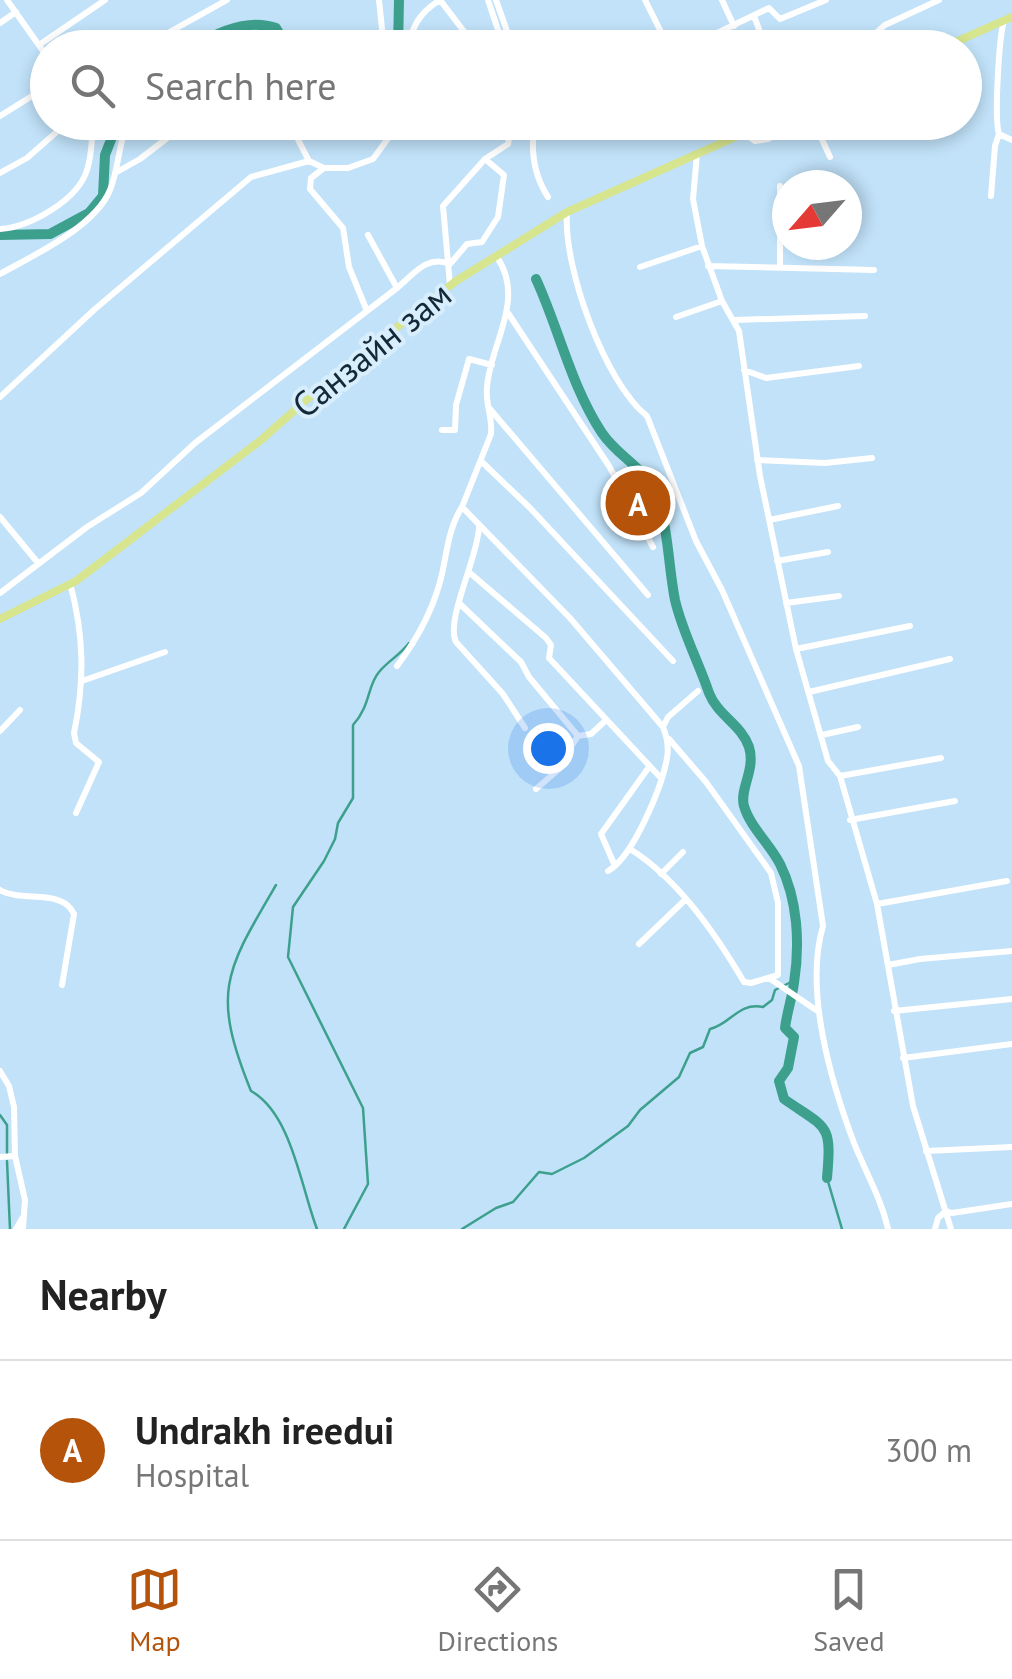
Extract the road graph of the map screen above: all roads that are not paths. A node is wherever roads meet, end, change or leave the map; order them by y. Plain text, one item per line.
1 (7, 0) edge
2 (105, 0) edge
3 (227, 0) edge
4 (379, 0) edge
5 (488, 0) edge
6 (496, 0) edge
7 (645, 0) edge
8 (722, 0) edge
9 (826, 0) edge
10 (939, 0) edge
11 (443, 1) edge
12 (767, 4) edge
13 (806, 4) edge
14 (16, 12) junction
15 (754, 16) junction
16 (1008, 19) edge
17 (0, 23) edge
18 (734, 26) junction
19 (61, 30) edge
20 (173, 30) edge
21 (382, 30) edge
22 (414, 30) edge
23 (463, 30) edge
24 (498, 30) edge
25 (507, 30) edge
26 (660, 30) edge
27 (725, 30) edge
28 (759, 30) edge
29 (879, 30) edge
30 (982, 30) edge
31 (30, 32) edge
32 (30, 97) edge
33 (0, 116) edge
34 (999, 134) junction
35 (48, 140) edge
36 (91, 140) edge
37 (120, 140) edge
38 (165, 140) edge
39 (298, 140) edge
40 (386, 140) edge
41 (509, 140) edge
42 (535, 140) edge
43 (728, 140) edge
44 (822, 140) edge
45 (1012, 140) edge
46 (698, 152) junction
47 (830, 157) dead end
48 (485, 159) junction
49 (309, 161) junction
50 (324, 168) junction
51 (0, 172) edge
52 (114, 173) junction
53 (992, 196) dead end
54 (548, 198) dead end
55 (567, 212) junction
56 (0, 229) edge
57 (368, 235) dead end
58 (702, 246) junction
59 (497, 257) junction
60 (780, 260) edge
61 (450, 264) junction
62 (708, 266) junction
63 (780, 266) junction
64 (640, 267) dead end
65 (874, 270) dead end
66 (0, 274) edge
67 (450, 286) junction
68 (396, 288) junction
69 (722, 300) junction
70 (367, 311) junction
71 (508, 312) junction
72 (865, 316) dead end
73 (676, 317) dead end
74 (734, 320) junction
75 (492, 365) junction
76 (858, 366) dead end
77 (744, 370) junction
78 (0, 397) edge
79 (486, 405) junction
80 (442, 430) dead end
81 (872, 458) dead end
82 (757, 460) junction
83 (482, 462) junction
84 (838, 506) dead end
85 (462, 507) junction
86 (0, 516) edge
87 (769, 520) junction
88 (478, 525) junction
89 (653, 547) dead end
90 (828, 552) dead end
91 (778, 561) junction
92 (38, 563) junction
93 (470, 573) junction
94 (70, 584) junction
95 (0, 593) edge
96 (648, 595) dead end
97 (839, 596) dead end
98 (460, 604) junction
99 (786, 604) junction
100 (0, 619) edge
101 (910, 626) dead end
102 (796, 649) junction
103 (165, 652) dead end
104 (950, 659) dead end
105 (672, 661) dead end
106 (398, 666) dead end
107 (82, 681) junction
108 (698, 692) dead end
109 (809, 692) junction
110 (20, 710) dead end
111 (605, 722) junction
112 (858, 726) dead end
113 (664, 727) junction
114 (525, 728) dead end
115 (0, 731) edge
116 (822, 735) junction
117 (578, 736) junction
118 (668, 738) junction
119 (942, 758) dead end
120 (649, 767) junction
121 (840, 776) junction
122 (660, 777) junction
123 (536, 789) dead end
124 (955, 801) dead end
125 (76, 813) dead end
126 (850, 820) junction
127 (630, 849) junction
128 (683, 852) dead end
129 (662, 874) junction
130 (1007, 881) dead end
131 (0, 890) edge
132 (685, 900) junction
133 (877, 904) junction
134 (639, 944) dead end
135 (1012, 950) edge
136 (888, 965) junction
137 (768, 978) junction
138 (62, 985) dead end
139 (1012, 999) edge
140 (817, 1010) junction
141 (894, 1011) junction
142 (1012, 1044) edge
143 (903, 1058) junction
144 (0, 1071) edge
145 (8, 1086) junction
146 (0, 1096) edge
147 (1012, 1147) edge
148 (926, 1151) junction
149 (16, 1156) junction
150 (1, 1157) edge
151 (1012, 1204) edge
152 (946, 1211) junction
153 (19, 1229) edge
154 (888, 1229) edge
155 (935, 1229) edge
156 (952, 1229) edge

1 - 14 street
2 - 19 street
3 - 20 street
4 - 21 street
5 - 24 street
6 - 25 street
7 - 26 street
8 - 18 street
9 - 13 street
10 - 29 street
11 - 22 street
11 - 23 street
12 - 13 street
12 - 15 street
14 - 17 street
14 - 31 street
15 - 18 street
15 - 28 street
16 - 30 main road
16 - 34 street
18 - 27 street
32 - 33 street
34 - 45 street
34 - 53 street
35 - 51 street
36 - 56 street
37 - 52 street
38 - 52 street
39 - 49 street
40 - 50 street
41 - 48 street
42 - 54 street
43 - 46 main road, Санзайн зам
44 - 47 street
46 - 55 main road, Санзайн зам
46 - 58 street
48 - 61 street
48 - 61 street
49 - 50 street
49 - 78 street
50 - 70 street
52 - 66 street
55 - 59 main road, Санзайн зам
55 - 140 street
57 - 68 street
58 - 62 street
58 - 64 street
59 - 67 main road, Санзайн зам
59 - 71 street
60 - 63 street
61 - 67 street
61 - 68 street
62 - 63 street
62 - 69 street
63 - 65 street
67 - 94 main road, Санзайн зам
68 - 70 street
69 - 73 street
69 - 74 street
70 - 92 street
71 - 75 street
71 - 89 street
72 - 74 street
74 - 77 street
75 - 79 street
75 - 80 street
76 - 77 street
77 - 82 street
79 - 83 street
79 - 96 street
81 - 82 street
82 - 87 street
83 - 85 street
83 - 105 street
84 - 87 street
85 - 88 street
85 - 106 street
86 - 92 street
87 - 91 street
88 - 93 street
88 - 113 street
90 - 91 street
91 - 99 street
92 - 95 street
93 - 98 street
93 - 111 street
94 - 100 main road, Санзайн зам
94 - 107 street
97 - 99 street
98 - 114 street
98 - 117 street
99 - 102 street
101 - 102 street
102 - 109 street
103 - 107 street
104 - 109 street
107 - 125 street
108 - 113 street
109 - 116 street
110 - 115 street
111 - 117 street
111 - 120 street
112 - 116 street
113 - 118 street
116 - 121 street
117 - 123 street
118 - 122 street
118 - 137 street
119 - 121 street
120 - 122 street
120 - 127 street
121 - 126 street
122 - 127 street
124 - 126 street
126 - 133 street
127 - 129 street
128 - 129 street
129 - 132 street
130 - 133 street
131 - 138 street
132 - 134 street
132 - 137 street
133 - 136 street
135 - 136 street
136 - 141 street
137 - 140 street
139 - 141 street
140 - 154 street
141 - 143 street
142 - 143 street
143 - 148 street
144 - 145 street
145 - 146 street
145 - 149 street
147 - 148 street
148 - 152 street
149 - 150 street
149 - 153 street
151 - 152 street
152 - 155 street
152 - 156 street

